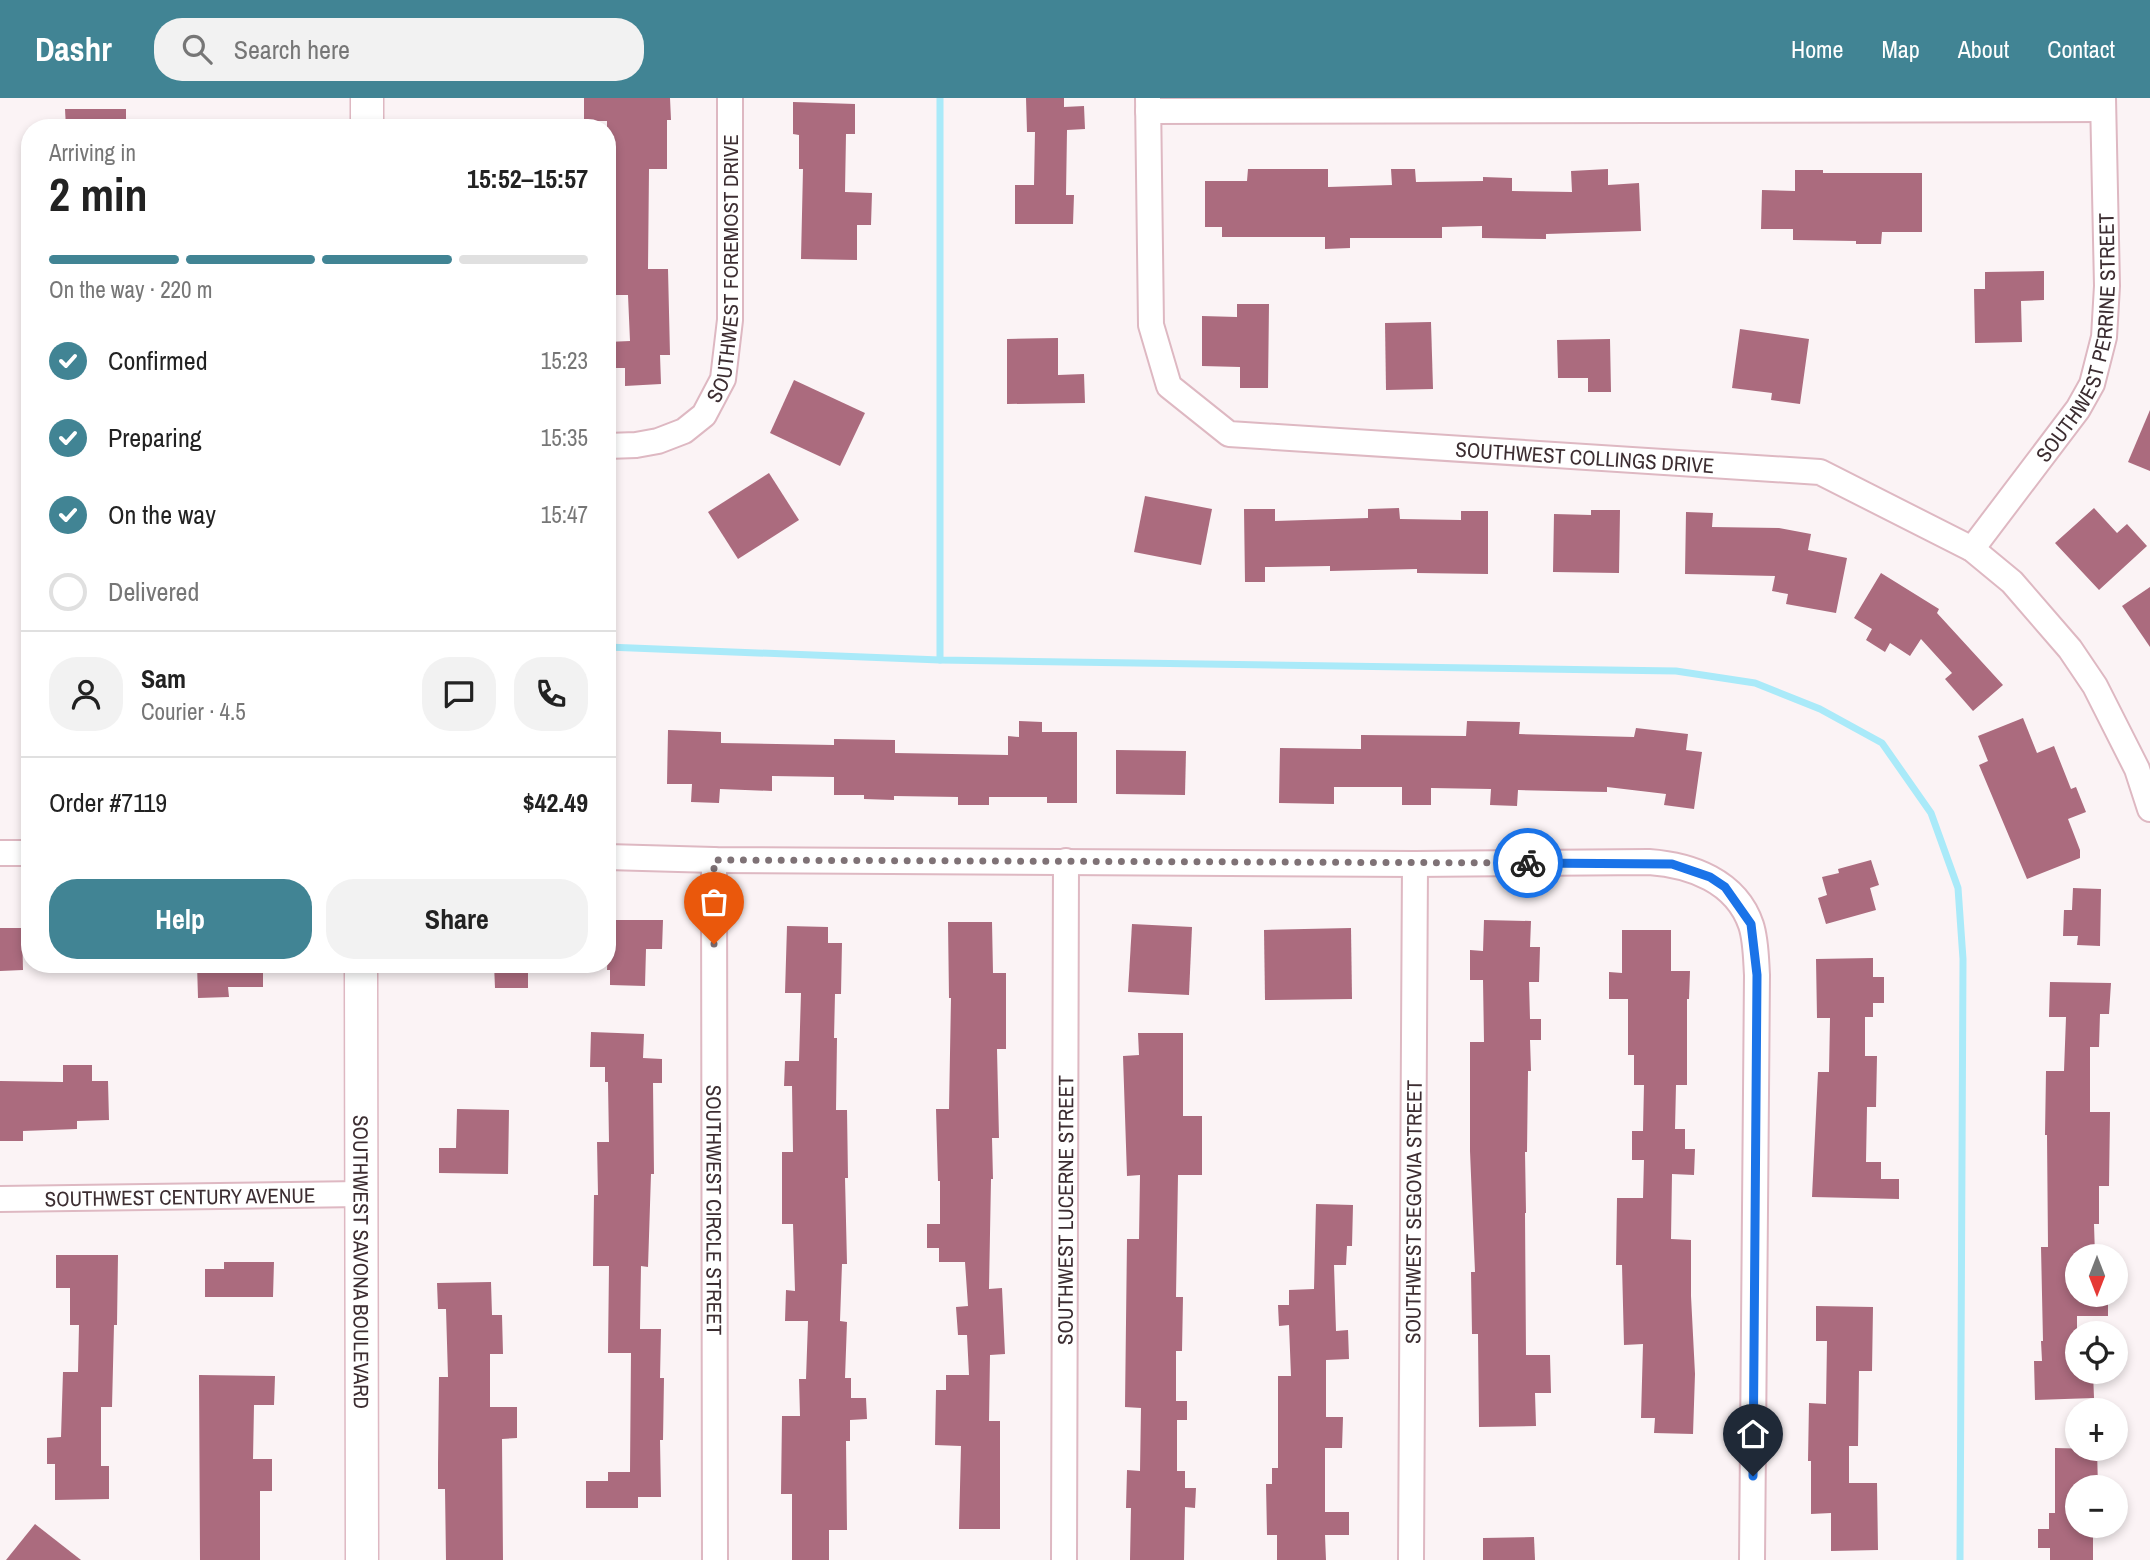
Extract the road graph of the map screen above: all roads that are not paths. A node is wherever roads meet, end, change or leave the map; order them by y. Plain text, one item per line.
1 (367, 98) edge
2 (730, 98) edge
3 (1148, 104) edge
4 (2103, 104) edge
5 (368, 119) edge
6 (616, 446) edge
7 (1972, 549) junction
8 (2150, 809) edge
9 (0, 853) edge
10 (21, 853) edge
11 (616, 857) edge
12 (714, 860) junction
13 (1066, 861) junction
14 (1415, 864) junction
15 (361, 973) edge
16 (361, 1194) junction
17 (0, 1199) edge
18 (362, 1560) edge
19 (715, 1560) edge
20 (1064, 1560) edge
21 (1411, 1560) edge
22 (1752, 1560) edge

1 - 5 street
2 - 6 street, SOUTHWEST FOREMOST DRIVE
3 - 4 street
3 - 7 street, SOUTHWEST COLLINGS DRIVE
4 - 7 street, SOUTHWEST PERRINE STREET
7 - 8 street, SOUTHWEST COLLINGS DRIVE
9 - 10 street
11 - 12 street
12 - 13 street
12 - 19 street, SOUTHWEST CIRCLE STREET
13 - 14 street
13 - 20 street, SOUTHWEST LUCERNE STREET
14 - 21 street, SOUTHWEST SEGOVIA STREET
14 - 22 street
15 - 16 street, SOUTHWEST SAVONA BOULEVARD
16 - 17 street, SOUTHWEST CENTURY AVENUE
16 - 18 street, SOUTHWEST SAVONA BOULEVARD

